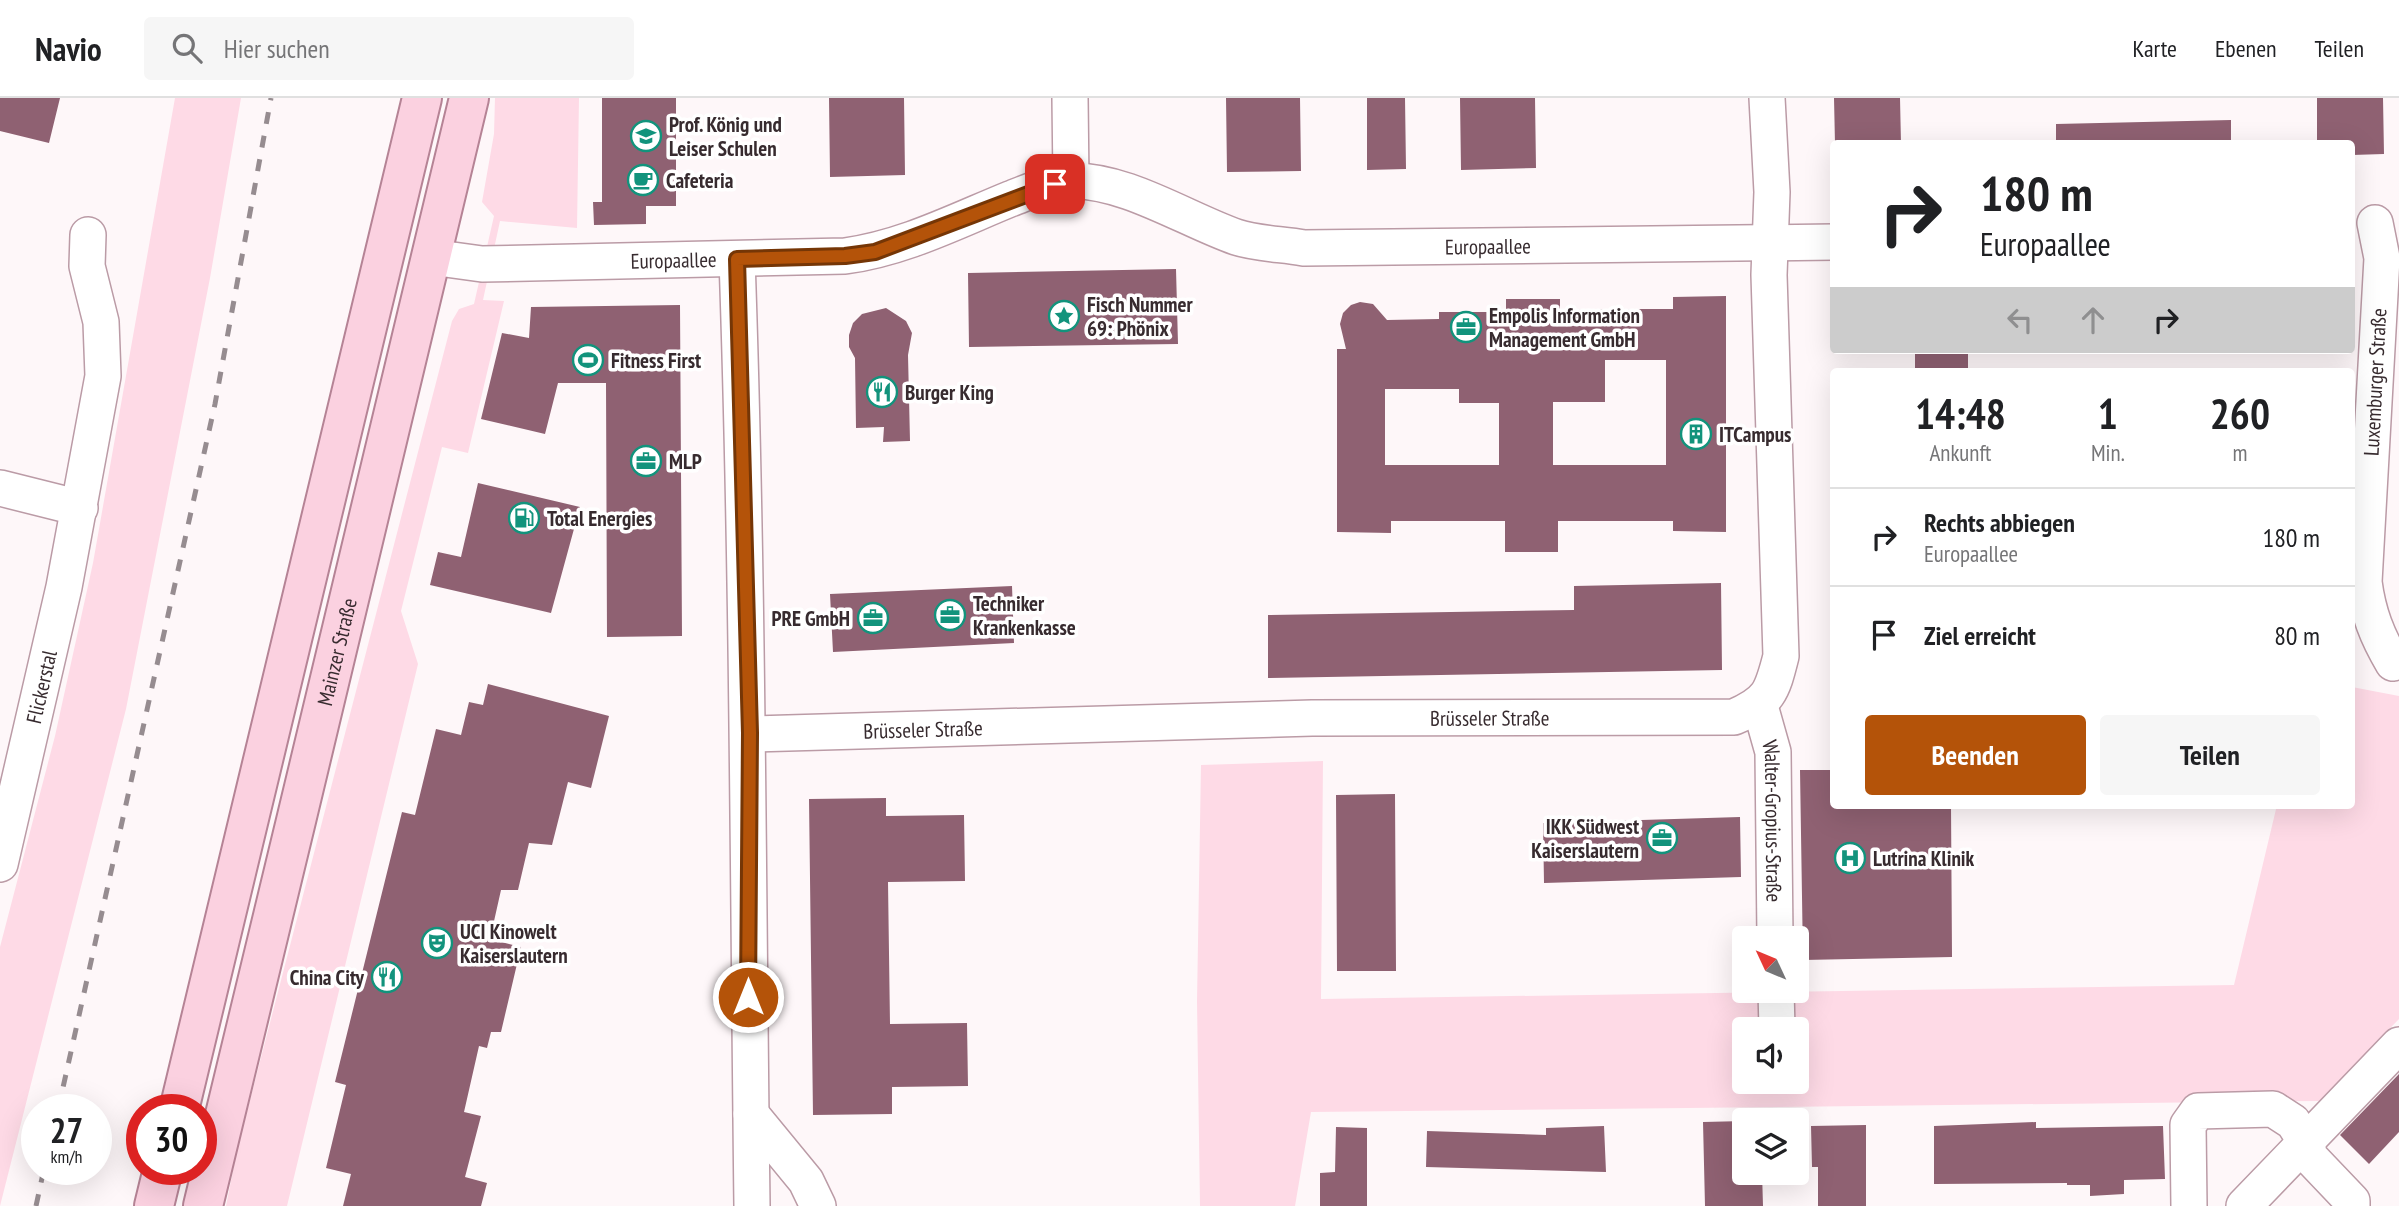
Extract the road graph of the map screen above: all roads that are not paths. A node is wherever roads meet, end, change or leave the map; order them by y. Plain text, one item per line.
1 (422, 98) edge
2 (469, 98) edge
3 (1070, 98) edge
4 (1767, 98) edge
5 (1071, 181) junction
6 (2375, 221) edge
7 (88, 235) dead end
8 (1770, 242) junction
9 (1830, 242) edge
10 (387, 247) junction
11 (431, 257) junction
12 (737, 259) junction
13 (0, 488) edge
14 (80, 508) junction
15 (2393, 663) dead end
16 (1760, 706) junction
17 (750, 733) junction
18 (0, 864) edge
19 (1775, 926) edge
20 (2399, 1045) edge
21 (183, 1094) edge
22 (751, 1114) junction
23 (2306, 1142) junction
24 (159, 1185) edge
25 (154, 1206) edge
26 (203, 1206) edge
27 (752, 1206) edge
28 (818, 1206) edge
29 (2189, 1206) edge
30 (2244, 1206) edge
31 (2352, 1206) edge

1 - 10 main road, Mainzer Straße
2 - 11 main road, Mainzer Straße
3 - 5 street
4 - 8 street
5 - 8 street, Europaallee
5 - 12 street, Europaallee
6 - 15 street, Luxemburger Straße
7 - 14 street, Flickerstal
8 - 9 street
8 - 16 street
10 - 11 main road
10 - 21 main road, Mainzer Straße
11 - 12 street, Europaallee
11 - 26 main road, Mainzer Straße
12 - 17 street
13 - 14 street
14 - 18 street, Flickerstal
16 - 17 street, Brüsseler Straße
16 - 19 street, Walter-Gropius-Straße
17 - 22 street
20 - 23 street
22 - 27 street
22 - 28 street
23 - 29 street
23 - 30 street
23 - 31 street
24 - 25 main road

